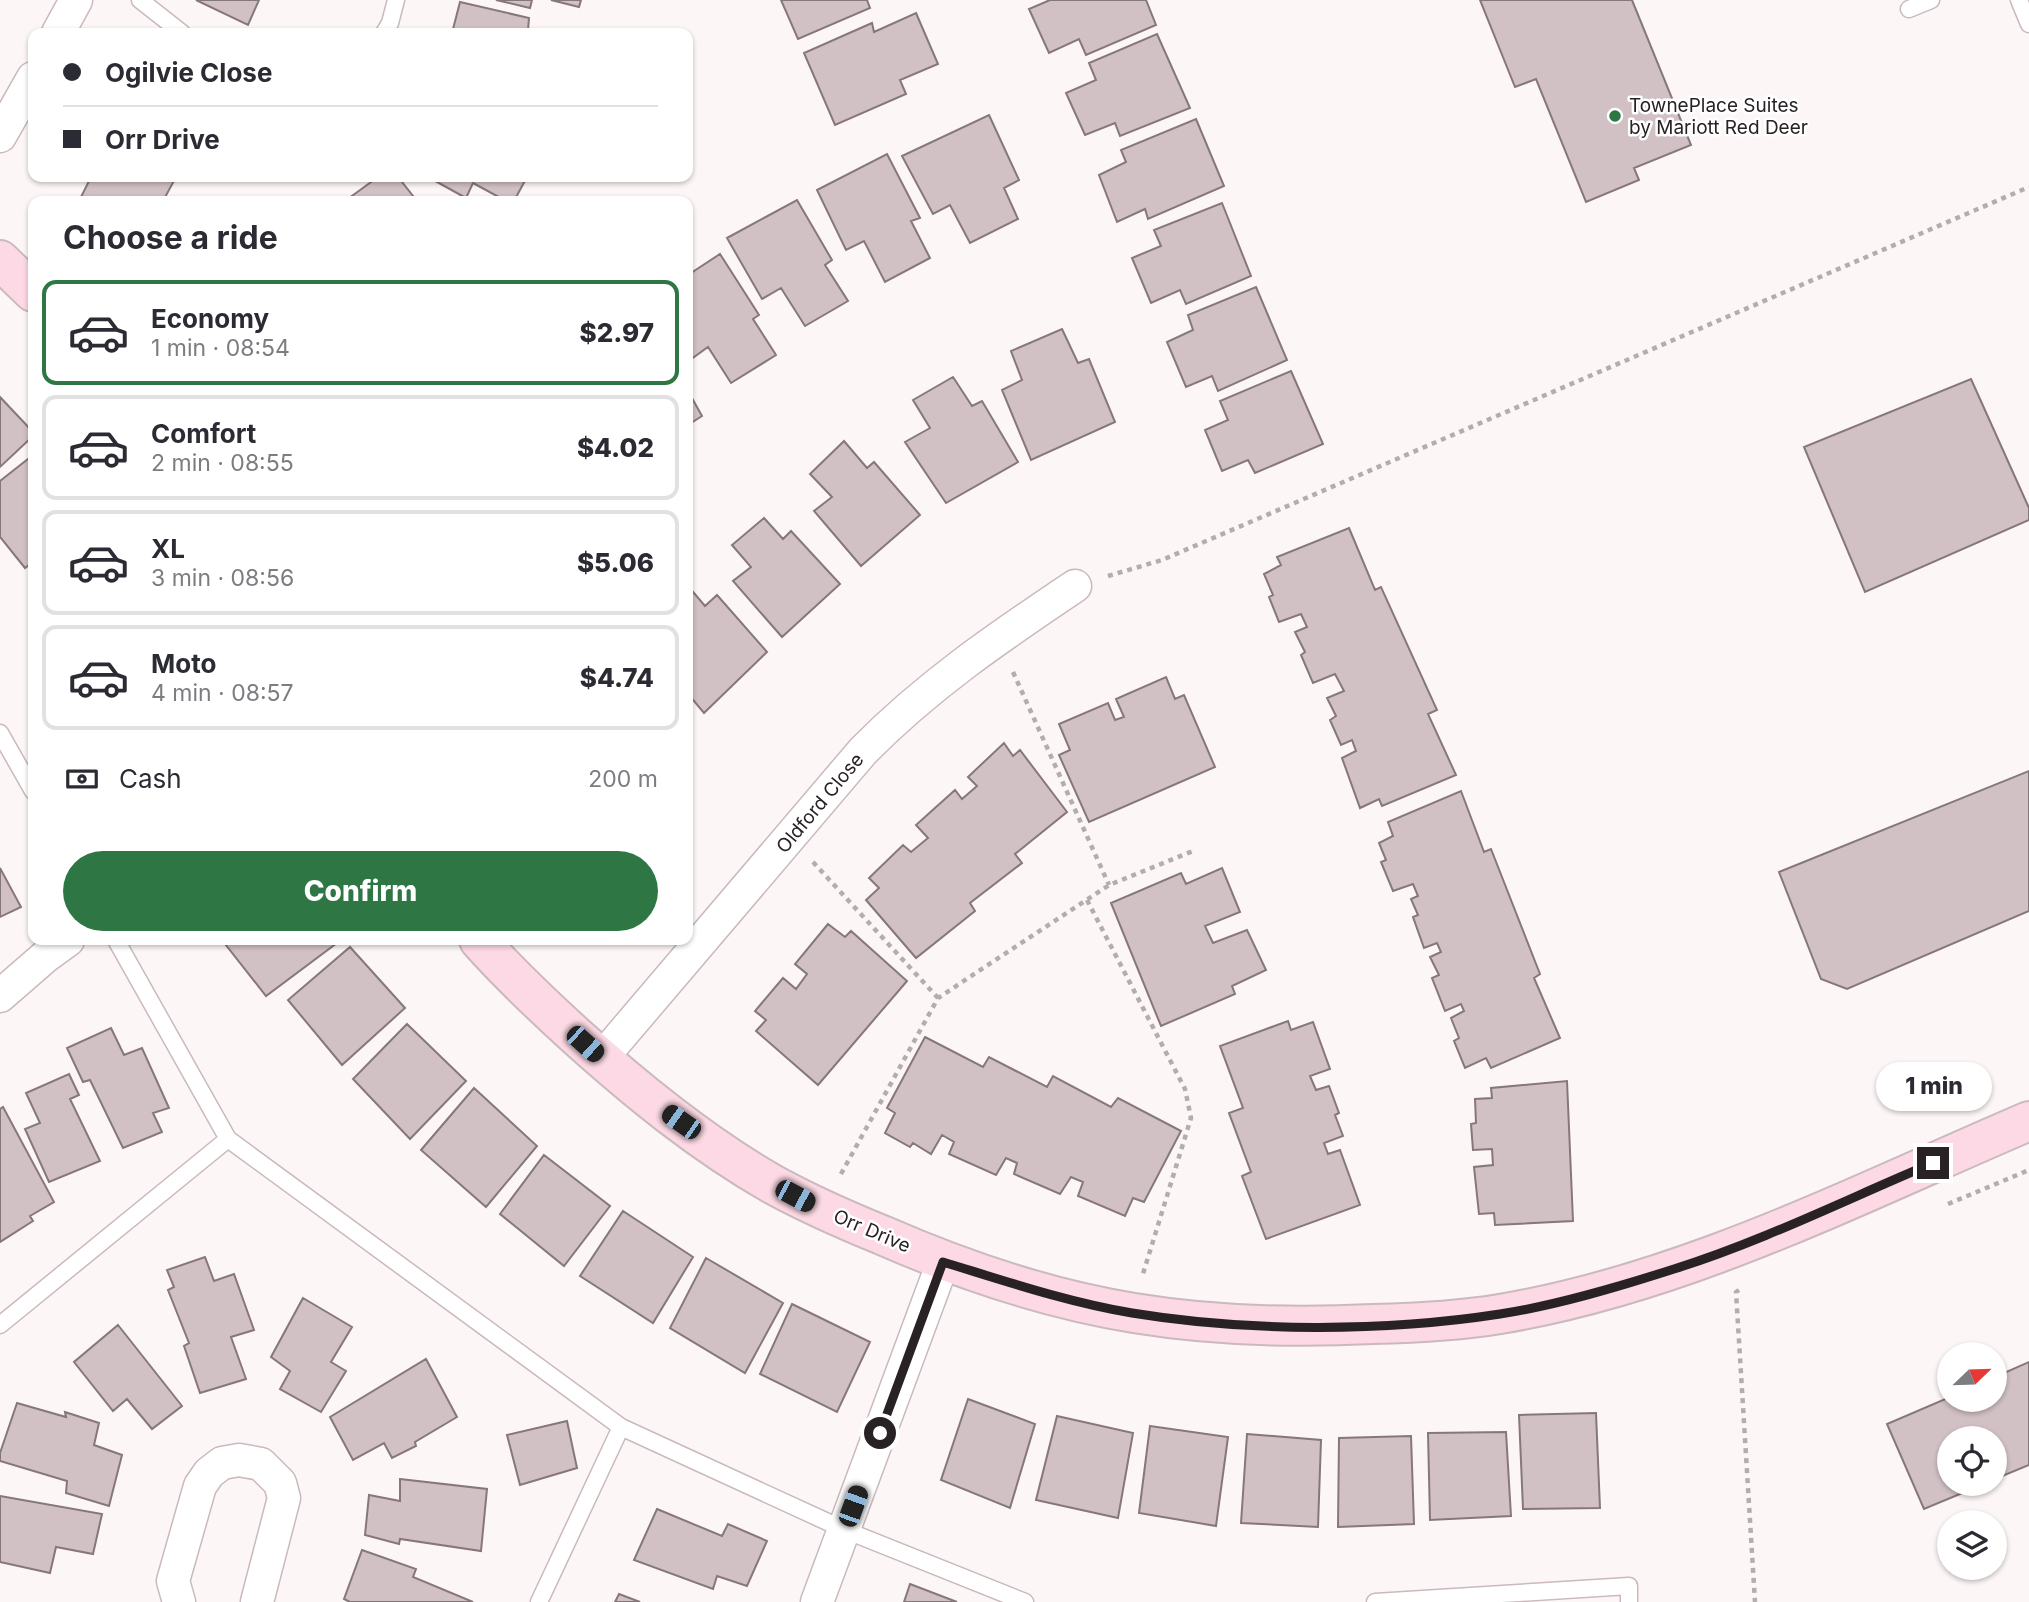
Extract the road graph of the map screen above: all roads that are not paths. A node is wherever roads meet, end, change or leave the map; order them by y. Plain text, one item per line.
1 (76, 0) edge
2 (141, 0) edge
3 (396, 0) edge
4 (1931, 0) edge
5 (2019, 0) edge
6 (1909, 9) dead end
7 (2029, 24) edge
8 (61, 28) edge
9 (176, 28) edge
10 (387, 28) edge
11 (28, 87) edge
12 (0, 136) edge
13 (0, 260) edge
14 (28, 287) edge
15 (1075, 586) road end
16 (0, 733) edge
17 (28, 782) edge
18 (61, 945) edge
19 (119, 945) edge
20 (484, 945) edge
21 (0, 996) edge
22 (601, 1059) junction
23 (2029, 1121) edge
24 (228, 1139) junction
25 (943, 1262) junction
26 (0, 1325) edge
27 (621, 1427) junction
28 (845, 1530) junction
29 (179, 1602) edge
30 (257, 1602) edge
31 (539, 1602) edge
32 (817, 1602) edge
33 (1025, 1602) edge
34 (1375, 1602) edge
35 (1629, 1602) edge

1 - 8 street
2 - 9 lane
3 - 10 lane
4 - 6 lane
5 - 7 lane
11 - 12 street
13 - 14 street
15 - 22 street, Oldford Close
16 - 17 lane
18 - 21 street
19 - 24 lane
20 - 22 street, Orr Drive
22 - 25 street, Orr Drive
23 - 25 street, Orr Drive
24 - 26 lane
24 - 27 lane
25 - 28 street
27 - 28 lane
27 - 31 lane
28 - 32 street
28 - 33 lane
29 - 30 street
34 - 35 lane

